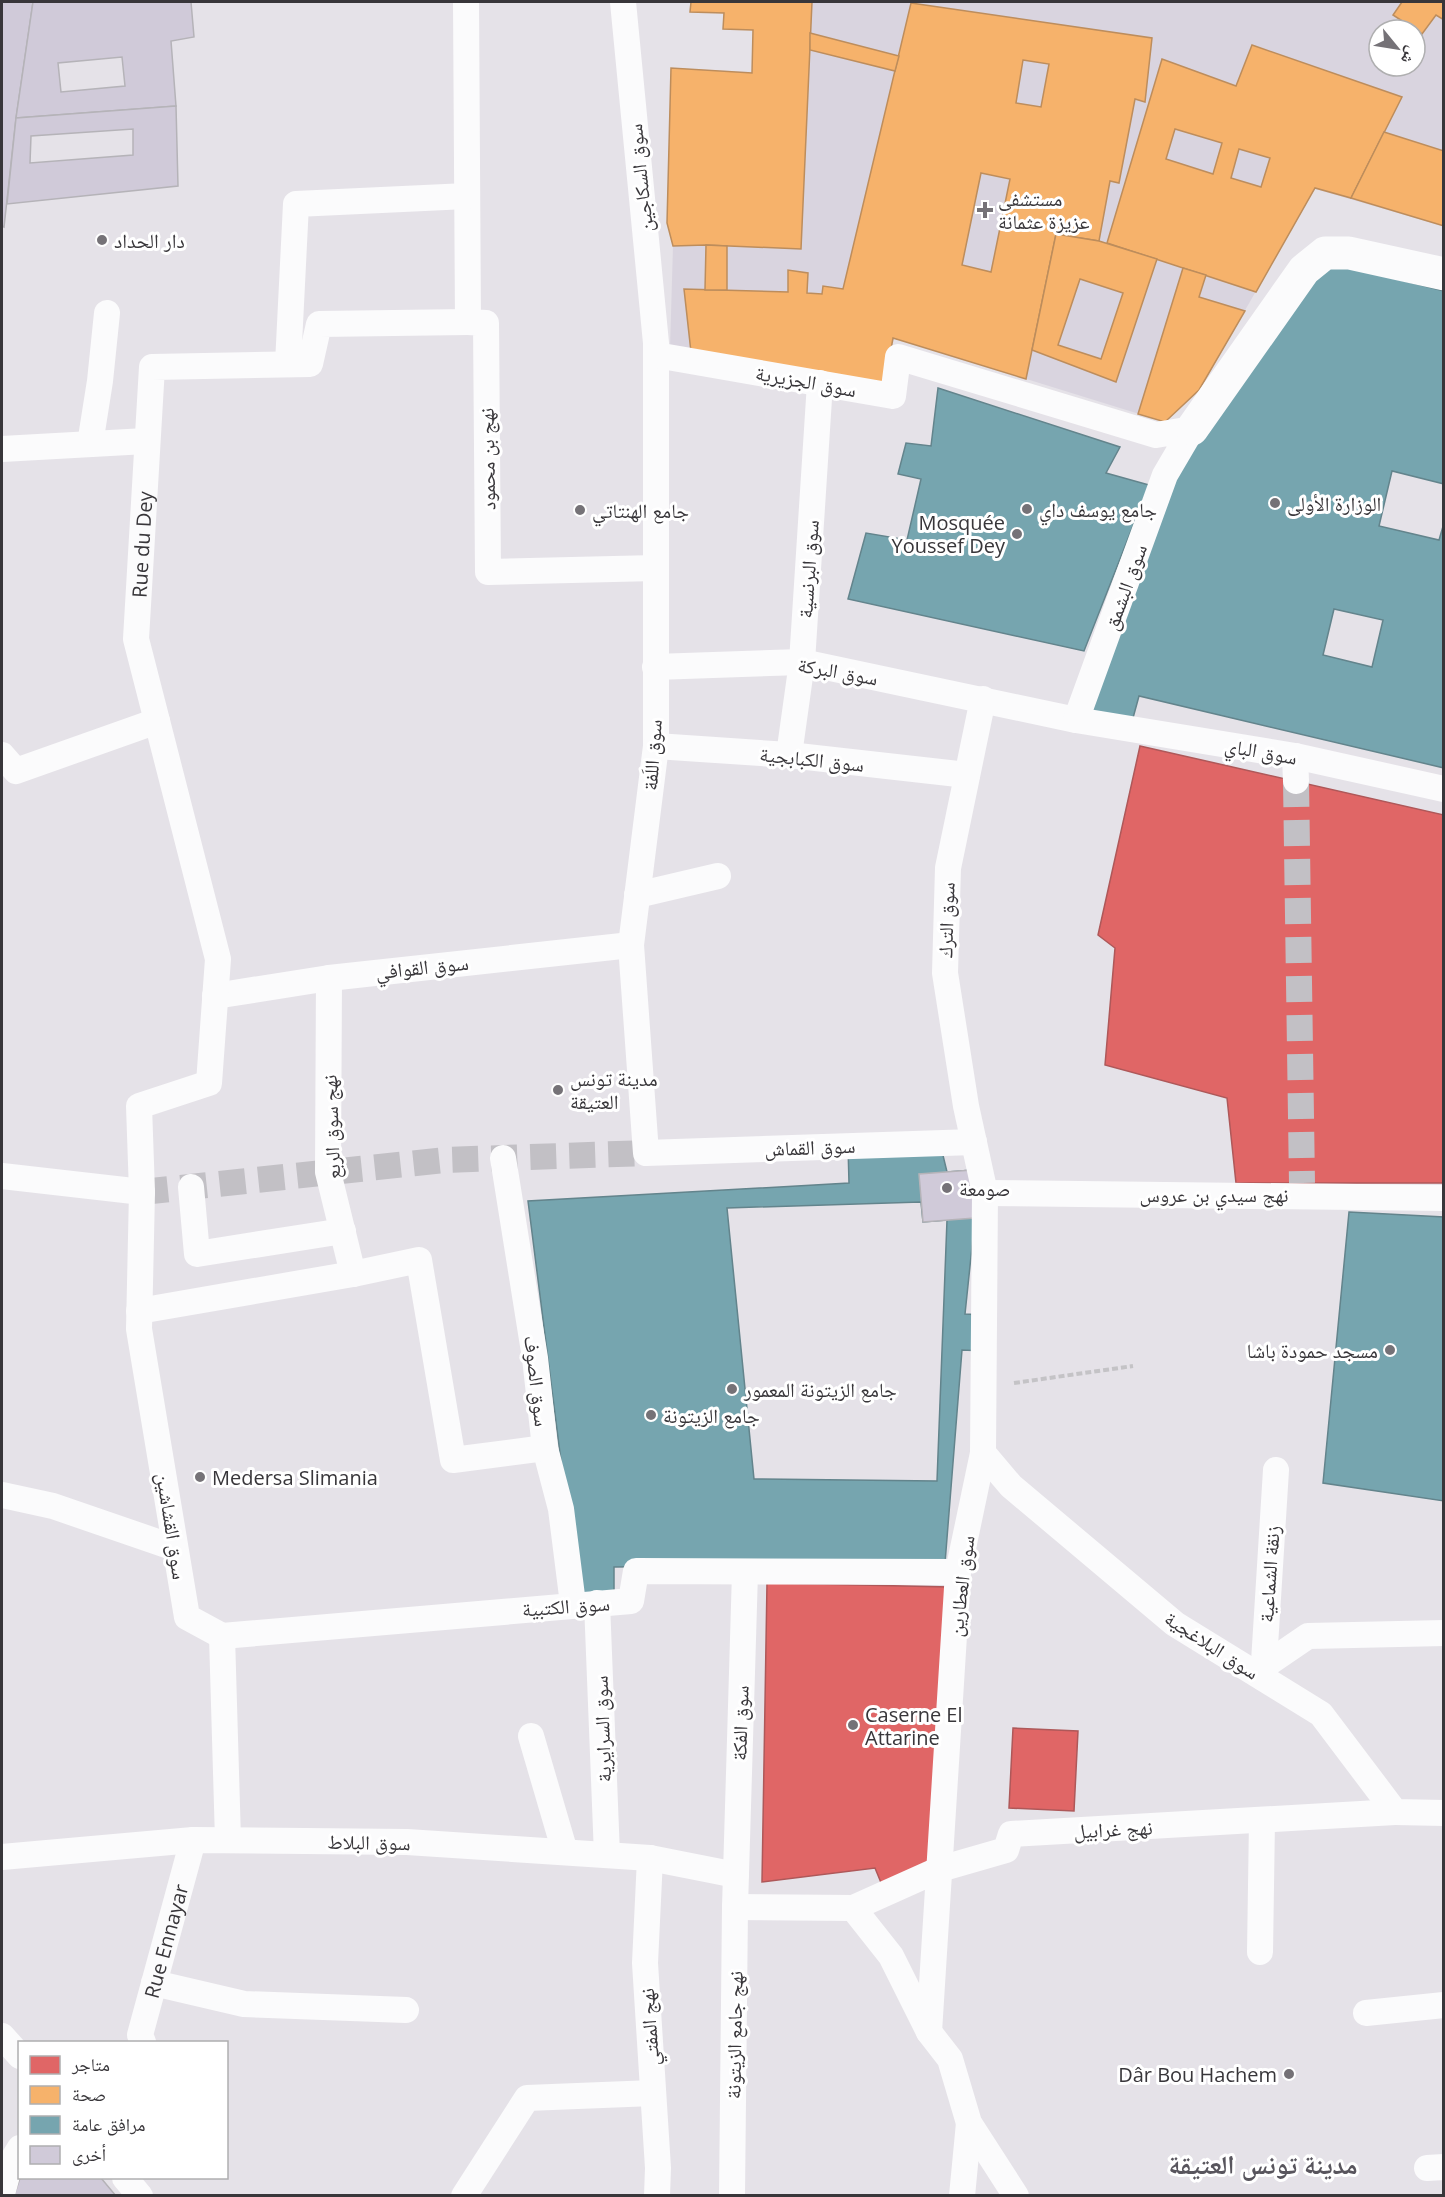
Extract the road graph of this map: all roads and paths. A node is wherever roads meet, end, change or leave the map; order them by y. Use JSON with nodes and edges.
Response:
{"nodes":[{"id":1,"x":466,"y":2,"type":"edge"},
{"id":2,"x":623,"y":2,"type":"edge"},
{"id":3,"x":467,"y":196,"type":"junction"},
{"id":4,"x":1443,"y":274,"type":"edge"},
{"id":5,"x":107,"y":312,"type":"dead end"},
{"id":6,"x":468,"y":322,"type":"junction"},
{"id":7,"x":656,"y":355,"type":"junction"},
{"id":8,"x":288,"y":364,"type":"junction"},
{"id":9,"x":820,"y":383,"type":"junction"},
{"id":10,"x":1192,"y":429,"type":"junction"},
{"id":11,"x":146,"y":441,"type":"junction"},
{"id":12,"x":90,"y":444,"type":"junction"},
{"id":13,"x":2,"y":449,"type":"edge"},
{"id":14,"x":656,"y":568,"type":"junction"},
{"id":15,"x":802,"y":662,"type":"junction"},
{"id":16,"x":655,"y":667,"type":"junction"},
{"id":17,"x":983,"y":699,"type":"junction"},
{"id":18,"x":1076,"y":720,"type":"junction"},
{"id":19,"x":157,"y":721,"type":"junction"},
{"id":20,"x":656,"y":746,"type":"junction"},
{"id":21,"x":2,"y":755,"type":"edge"},
{"id":22,"x":789,"y":755,"type":"junction"},
{"id":23,"x":1295,"y":756,"type":"junction"},
{"id":24,"x":967,"y":775,"type":"junction"},
{"id":25,"x":1296,"y":782,"type":"tunnel mouth"},
{"id":26,"x":1443,"y":789,"type":"edge"},
{"id":27,"x":718,"y":876,"type":"dead end"},
{"id":28,"x":637,"y":895,"type":"junction"},
{"id":29,"x":631,"y":945,"type":"junction"},
{"id":30,"x":329,"y":978,"type":"junction"},
{"id":31,"x":215,"y":996,"type":"junction"},
{"id":32,"x":974,"y":1142,"type":"junction"},
{"id":33,"x":646,"y":1153,"type":"joint"},
{"id":34,"x":503,"y":1158,"type":"dead end"},
{"id":35,"x":2,"y":1176,"type":"edge"},
{"id":36,"x":191,"y":1187,"type":"dead end"},
{"id":37,"x":142,"y":1192,"type":"junction"},
{"id":38,"x":985,"y":1193,"type":"junction"},
{"id":39,"x":1443,"y":1198,"type":"edge"},
{"id":40,"x":343,"y":1231,"type":"junction"},
{"id":41,"x":353,"y":1274,"type":"junction"},
{"id":42,"x":139,"y":1311,"type":"junction"},
{"id":43,"x":1133,"y":1366,"type":"dead end"},
{"id":44,"x":984,"y":1387,"type":"junction"},
{"id":45,"x":545,"y":1448,"type":"junction"},
{"id":46,"x":983,"y":1453,"type":"junction"},
{"id":47,"x":1276,"y":1470,"type":"dead end"},
{"id":48,"x":2,"y":1495,"type":"edge"},
{"id":49,"x":176,"y":1548,"type":"junction"},
{"id":50,"x":745,"y":1572,"type":"junction"},
{"id":51,"x":958,"y":1572,"type":"junction"},
{"id":52,"x":585,"y":1604,"type":"junction"},
{"id":53,"x":1443,"y":1633,"type":"edge"},
{"id":54,"x":222,"y":1636,"type":"junction"},
{"id":55,"x":1263,"y":1672,"type":"junction"},
{"id":56,"x":531,"y":1736,"type":"dead end"},
{"id":57,"x":1395,"y":1812,"type":"junction"},
{"id":58,"x":1443,"y":1813,"type":"edge"},
{"id":59,"x":1262,"y":1820,"type":"junction"},
{"id":60,"x":193,"y":1840,"type":"junction"},
{"id":61,"x":228,"y":1840,"type":"junction"},
{"id":62,"x":566,"y":1852,"type":"junction"},
{"id":63,"x":607,"y":1855,"type":"junction"},
{"id":64,"x":2,"y":1857,"type":"edge"},
{"id":65,"x":650,"y":1858,"type":"junction"},
{"id":66,"x":940,"y":1869,"type":"junction"},
{"id":67,"x":736,"y":1875,"type":"junction"},
{"id":68,"x":735,"y":1908,"type":"junction"},
{"id":69,"x":853,"y":1908,"type":"junction"},
{"id":70,"x":1260,"y":1952,"type":"dead end"},
{"id":71,"x":154,"y":1983,"type":"junction"},
{"id":72,"x":1443,"y":2005,"type":"edge"},
{"id":73,"x":406,"y":2010,"type":"dead end"},
{"id":74,"x":1365,"y":2013,"type":"dead end"},
{"id":75,"x":929,"y":2032,"type":"junction"},
{"id":76,"x":2,"y":2036,"type":"edge"},
{"id":77,"x":142,"y":2041,"type":"edge"},
{"id":78,"x":18,"y":2054,"type":"edge"},
{"id":79,"x":653,"y":2093,"type":"junction"},
{"id":80,"x":969,"y":2124,"type":"junction"},
{"id":81,"x":18,"y":2151,"type":"edge"},
{"id":82,"x":126,"y":2179,"type":"edge"},
{"id":83,"x":2,"y":2194,"type":"edge"},
{"id":84,"x":140,"y":2196,"type":"edge"},
{"id":85,"x":464,"y":2196,"type":"edge"},
{"id":86,"x":657,"y":2196,"type":"edge"},
{"id":87,"x":732,"y":2196,"type":"edge"},
{"id":88,"x":962,"y":2196,"type":"edge"},
{"id":89,"x":1016,"y":2196,"type":"edge"}],
"edges":[{"from":1,"to":3,"type":"street"},
{"from":2,"to":7,"type":"street","name":"سوق السكاجين"},
{"from":3,"to":6,"type":"street"},
{"from":3,"to":8,"type":"street"},
{"from":4,"to":10,"type":"street"},
{"from":5,"to":12,"type":"street"},
{"from":6,"to":8,"type":"street"},
{"from":6,"to":14,"type":"street","name":"نهج بن محمود"},
{"from":7,"to":9,"type":"street","name":"سوق الجزيرية"},
{"from":7,"to":14,"type":"street","name":"سوق اللَفة"},
{"from":8,"to":11,"type":"street","name":"Rue du Dey"},
{"from":9,"to":10,"type":"street","name":"سوق الجزيرية"},
{"from":9,"to":15,"type":"street","name":"سوق البرنسية"},
{"from":10,"to":18,"type":"street","name":"سوق البشمق"},
{"from":11,"to":12,"type":"street"},
{"from":11,"to":19,"type":"street","name":"Rue du Dey"},
{"from":12,"to":13,"type":"street"},
{"from":14,"to":16,"type":"street","name":"سوق اللَفة"},
{"from":15,"to":16,"type":"street","name":"سوق البركة"},
{"from":15,"to":17,"type":"street","name":"سوق البركة"},
{"from":15,"to":22,"type":"street","name":"سوق البرنسية"},
{"from":16,"to":20,"type":"street","name":"سوق اللَفة"},
{"from":17,"to":18,"type":"street"},
{"from":17,"to":24,"type":"street","name":"سوق الترك"},
{"from":18,"to":23,"type":"street","name":"سوق الباي"},
{"from":19,"to":21,"type":"street"},
{"from":19,"to":31,"type":"street","name":"Rue du Dey"},
{"from":20,"to":22,"type":"street","name":"سوق الكبابجية"},
{"from":20,"to":28,"type":"street","name":"سوق اللَفة"},
{"from":22,"to":24,"type":"street","name":"سوق الكبابجية"},
{"from":23,"to":25,"type":"street"},
{"from":23,"to":26,"type":"street","name":"سوق الباي"},
{"from":24,"to":32,"type":"street","name":"سوق الترك"},
{"from":27,"to":28,"type":"street"},
{"from":28,"to":29,"type":"street","name":"سوق اللَفة"},
{"from":29,"to":30,"type":"street","name":"سوق القوافي"},
{"from":29,"to":33,"type":"street","name":"سوق اللَفة"},
{"from":30,"to":31,"type":"street","name":"سوق القوافي"},
{"from":30,"to":40,"type":"street","name":"نهج سوق الربع"},
{"from":31,"to":37,"type":"street","name":"سوق القشاشين"},
{"from":32,"to":33,"type":"street","name":"سوق القماش"},
{"from":32,"to":38,"type":"street","name":"سوق العطارين"},
{"from":34,"to":45,"type":"street","name":"سوق الصوف"},
{"from":35,"to":37,"type":"street"},
{"from":36,"to":40,"type":"street"},
{"from":37,"to":42,"type":"street","name":"سوق القشاشين"},
{"from":38,"to":39,"type":"street","name":"نهج سيدي بن عروس"},
{"from":38,"to":44,"type":"street","name":"سوق العطارين"},
{"from":40,"to":41,"type":"street","name":"نهج سوق الربع"},
{"from":41,"to":42,"type":"street"},
{"from":41,"to":45,"type":"street"},
{"from":42,"to":49,"type":"street","name":"سوق القشاشين"},
{"from":43,"to":44,"type":"path"},
{"from":44,"to":46,"type":"street","name":"سوق العطارين"},
{"from":45,"to":52,"type":"street","name":"سوق الصوف"},
{"from":46,"to":51,"type":"street","name":"سوق العطارين"},
{"from":46,"to":55,"type":"street","name":"سوق البلاغجية"},
{"from":47,"to":55,"type":"street","name":"زنقة الشماعية"},
{"from":48,"to":49,"type":"street"},
{"from":49,"to":54,"type":"street","name":"سوق القشاشين"},
{"from":50,"to":51,"type":"street","name":"سوق الكتبية"},
{"from":50,"to":52,"type":"street","name":"سوق الكتبية"},
{"from":50,"to":67,"type":"street","name":"سوق الفكة"},
{"from":51,"to":66,"type":"street","name":"سوق العطارين"},
{"from":52,"to":54,"type":"street","name":"سوق الكتبية"},
{"from":52,"to":63,"type":"street","name":"سوق السرايرية"},
{"from":53,"to":55,"type":"street"},
{"from":54,"to":61,"type":"street"},
{"from":55,"to":57,"type":"street","name":"سوق البلاغجية"},
{"from":56,"to":62,"type":"street"},
{"from":57,"to":58,"type":"street"},
{"from":57,"to":59,"type":"street","name":"نهج غرابيل"},
{"from":59,"to":66,"type":"street","name":"نهج غرابيل"},
{"from":59,"to":70,"type":"street"},
{"from":60,"to":61,"type":"street","name":"سوق البلاط"},
{"from":60,"to":64,"type":"street","name":"سوق البلاط"},
{"from":60,"to":71,"type":"street","name":"Rue Ennayar"},
{"from":61,"to":62,"type":"street","name":"سوق البلاط"},
{"from":62,"to":63,"type":"street","name":"سوق البلاط"},
{"from":63,"to":65,"type":"street","name":"سوق البلاط"},
{"from":65,"to":67,"type":"street","name":"سوق البلاط"},
{"from":65,"to":79,"type":"street","name":"نهج المفتي"},
{"from":66,"to":69,"type":"street","name":"نهج غرابيل"},
{"from":66,"to":75,"type":"street","name":"سوق العطارين"},
{"from":67,"to":68,"type":"street","name":"نهج جامع الزيتونة"},
{"from":68,"to":69,"type":"street","name":"نهج غرابيل"},
{"from":68,"to":87,"type":"street","name":"نهج جامع الزيتونة"},
{"from":69,"to":75,"type":"street"},
{"from":71,"to":73,"type":"street"},
{"from":71,"to":77,"type":"street","name":"Rue Ennayar"},
{"from":72,"to":74,"type":"street"},
{"from":75,"to":80,"type":"street"},
{"from":76,"to":78,"type":"street"},
{"from":79,"to":85,"type":"street"},
{"from":79,"to":86,"type":"street","name":"نهج المفتي"},
{"from":80,"to":88,"type":"street"},
{"from":80,"to":89,"type":"street"},
{"from":81,"to":83,"type":"street"},
{"from":82,"to":84,"type":"street"}]}
